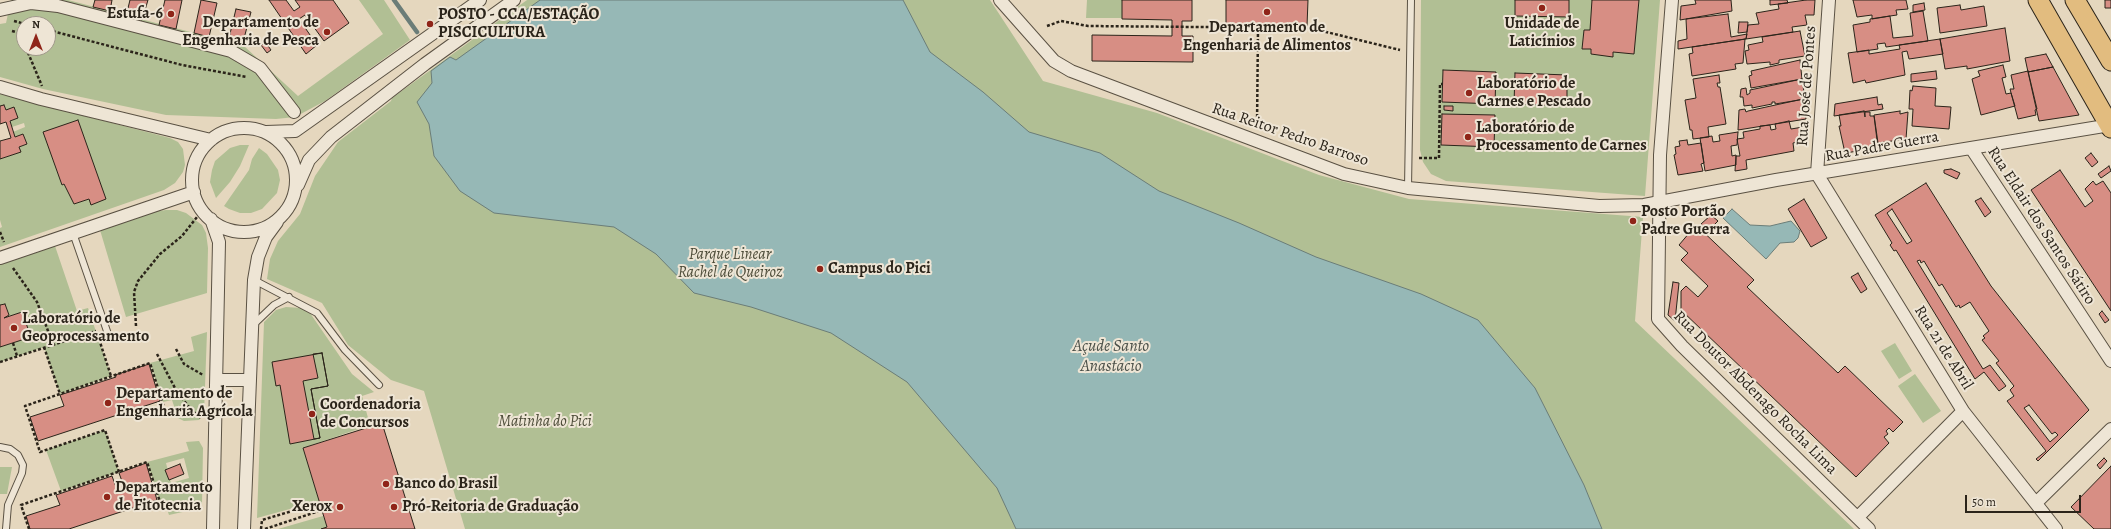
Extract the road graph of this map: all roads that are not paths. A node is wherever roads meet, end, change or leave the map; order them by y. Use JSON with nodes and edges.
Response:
{"nodes":[{"id":1,"x":2,"y":0,"type":"edge"},
{"id":2,"x":480,"y":0,"type":"edge"},
{"id":3,"x":514,"y":0,"type":"edge"},
{"id":4,"x":1000,"y":0,"type":"edge"},
{"id":5,"x":1012,"y":0,"type":"edge"},
{"id":6,"x":1411,"y":0,"type":"edge"},
{"id":7,"x":1672,"y":0,"type":"edge"},
{"id":8,"x":1829,"y":0,"type":"edge"},
{"id":9,"x":2038,"y":0,"type":"edge"},
{"id":10,"x":2076,"y":0,"type":"edge"},
{"id":11,"x":2087,"y":8,"type":"edge"},
{"id":12,"x":0,"y":10,"type":"edge"},
{"id":13,"x":1014,"y":15,"type":"junction"},
{"id":14,"x":2111,"y":61,"type":"edge"},
{"id":15,"x":0,"y":87,"type":"edge"},
{"id":16,"x":294,"y":112,"type":"dead end"},
{"id":17,"x":2110,"y":126,"type":"edge"},
{"id":18,"x":266,"y":132,"type":"junction"},
{"id":19,"x":211,"y":140,"type":"junction"},
{"id":20,"x":1970,"y":148,"type":"junction"},
{"id":21,"x":1817,"y":174,"type":"junction"},
{"id":22,"x":1408,"y":188,"type":"junction"},
{"id":23,"x":194,"y":192,"type":"junction"},
{"id":24,"x":295,"y":192,"type":"junction"},
{"id":25,"x":1659,"y":202,"type":"junction"},
{"id":26,"x":279,"y":218,"type":"junction"},
{"id":27,"x":211,"y":219,"type":"junction"},
{"id":28,"x":73,"y":233,"type":"junction"},
{"id":29,"x":6,"y":260,"type":"edge"},
{"id":30,"x":254,"y":280,"type":"junction"},
{"id":31,"x":289,"y":297,"type":"junction"},
{"id":32,"x":251,"y":327,"type":"junction"},
{"id":33,"x":108,"y":334,"type":"dead end"},
{"id":34,"x":2111,"y":361,"type":"edge"},
{"id":35,"x":218,"y":380,"type":"junction"},
{"id":36,"x":250,"y":380,"type":"junction"},
{"id":37,"x":380,"y":385,"type":"dead end"},
{"id":38,"x":1962,"y":411,"type":"junction"},
{"id":39,"x":2111,"y":429,"type":"edge"},
{"id":40,"x":0,"y":447,"type":"edge"},
{"id":41,"x":2036,"y":504,"type":"junction"},
{"id":42,"x":0,"y":505,"type":"edge"},
{"id":43,"x":8,"y":505,"type":"junction"},
{"id":44,"x":1858,"y":517,"type":"junction"},
{"id":45,"x":6,"y":529,"type":"edge"},
{"id":46,"x":213,"y":529,"type":"edge"},
{"id":47,"x":244,"y":529,"type":"edge"},
{"id":48,"x":1869,"y":529,"type":"edge"},
{"id":49,"x":2056,"y":529,"type":"edge"}],
"edges":[{"from":1,"to":12,"type":"street"},
{"from":2,"to":18,"type":"street"},
{"from":3,"to":24,"type":"street"},
{"from":4,"to":13,"type":"street","name":"Rua Reitor Pedro Barroso"},
{"from":5,"to":13,"type":"street"},
{"from":6,"to":22,"type":"lane"},
{"from":7,"to":25,"type":"street","name":"Rua Doutor Abdenago Rocha Lima"},
{"from":8,"to":21,"type":"street","name":"Rua José de Pontes"},
{"from":9,"to":17,"type":"main road"},
{"from":10,"to":11,"type":"main road"},
{"from":11,"to":14,"type":"main road"},
{"from":12,"to":16,"type":"street"},
{"from":13,"to":22,"type":"street","name":"Rua Reitor Pedro Barroso"},
{"from":15,"to":19,"type":"street"},
{"from":17,"to":20,"type":"street","name":"Rua Padre Guerra"},
{"from":18,"to":19,"type":"street"},
{"from":18,"to":24,"type":"street"},
{"from":19,"to":23,"type":"street"},
{"from":20,"to":21,"type":"street","name":"Rua Padre Guerra"},
{"from":20,"to":34,"type":"street","name":"Rua Eldair dos Santos Sátiro"},
{"from":21,"to":25,"type":"street","name":"Rua Padre Guerra"},
{"from":21,"to":38,"type":"street","name":"Rua 21 de Abril"},
{"from":22,"to":25,"type":"street","name":"Rua Reitor Pedro Barroso"},
{"from":23,"to":27,"type":"street"},
{"from":23,"to":28,"type":"street"},
{"from":24,"to":26,"type":"street"},
{"from":25,"to":44,"type":"street","name":"Rua Doutor Abdenago Rocha Lima"},
{"from":26,"to":27,"type":"street"},
{"from":26,"to":30,"type":"street"},
{"from":27,"to":35,"type":"street"},
{"from":28,"to":29,"type":"street"},
{"from":28,"to":33,"type":"lane"},
{"from":30,"to":31,"type":"lane"},
{"from":30,"to":32,"type":"street"},
{"from":31,"to":32,"type":"lane"},
{"from":31,"to":37,"type":"lane"},
{"from":32,"to":36,"type":"street"},
{"from":35,"to":36,"type":"street"},
{"from":35,"to":46,"type":"street"},
{"from":36,"to":47,"type":"street"},
{"from":38,"to":41,"type":"street","name":"Rua 21 de Abril"},
{"from":38,"to":44,"type":"street"},
{"from":39,"to":41,"type":"street"},
{"from":40,"to":43,"type":"lane"},
{"from":41,"to":49,"type":"street","name":"Rua 21 de Abril"},
{"from":42,"to":43,"type":"lane"},
{"from":43,"to":45,"type":"lane"},
{"from":44,"to":48,"type":"street","name":"Rua Doutor Abdenago Rocha Lima"}]}
